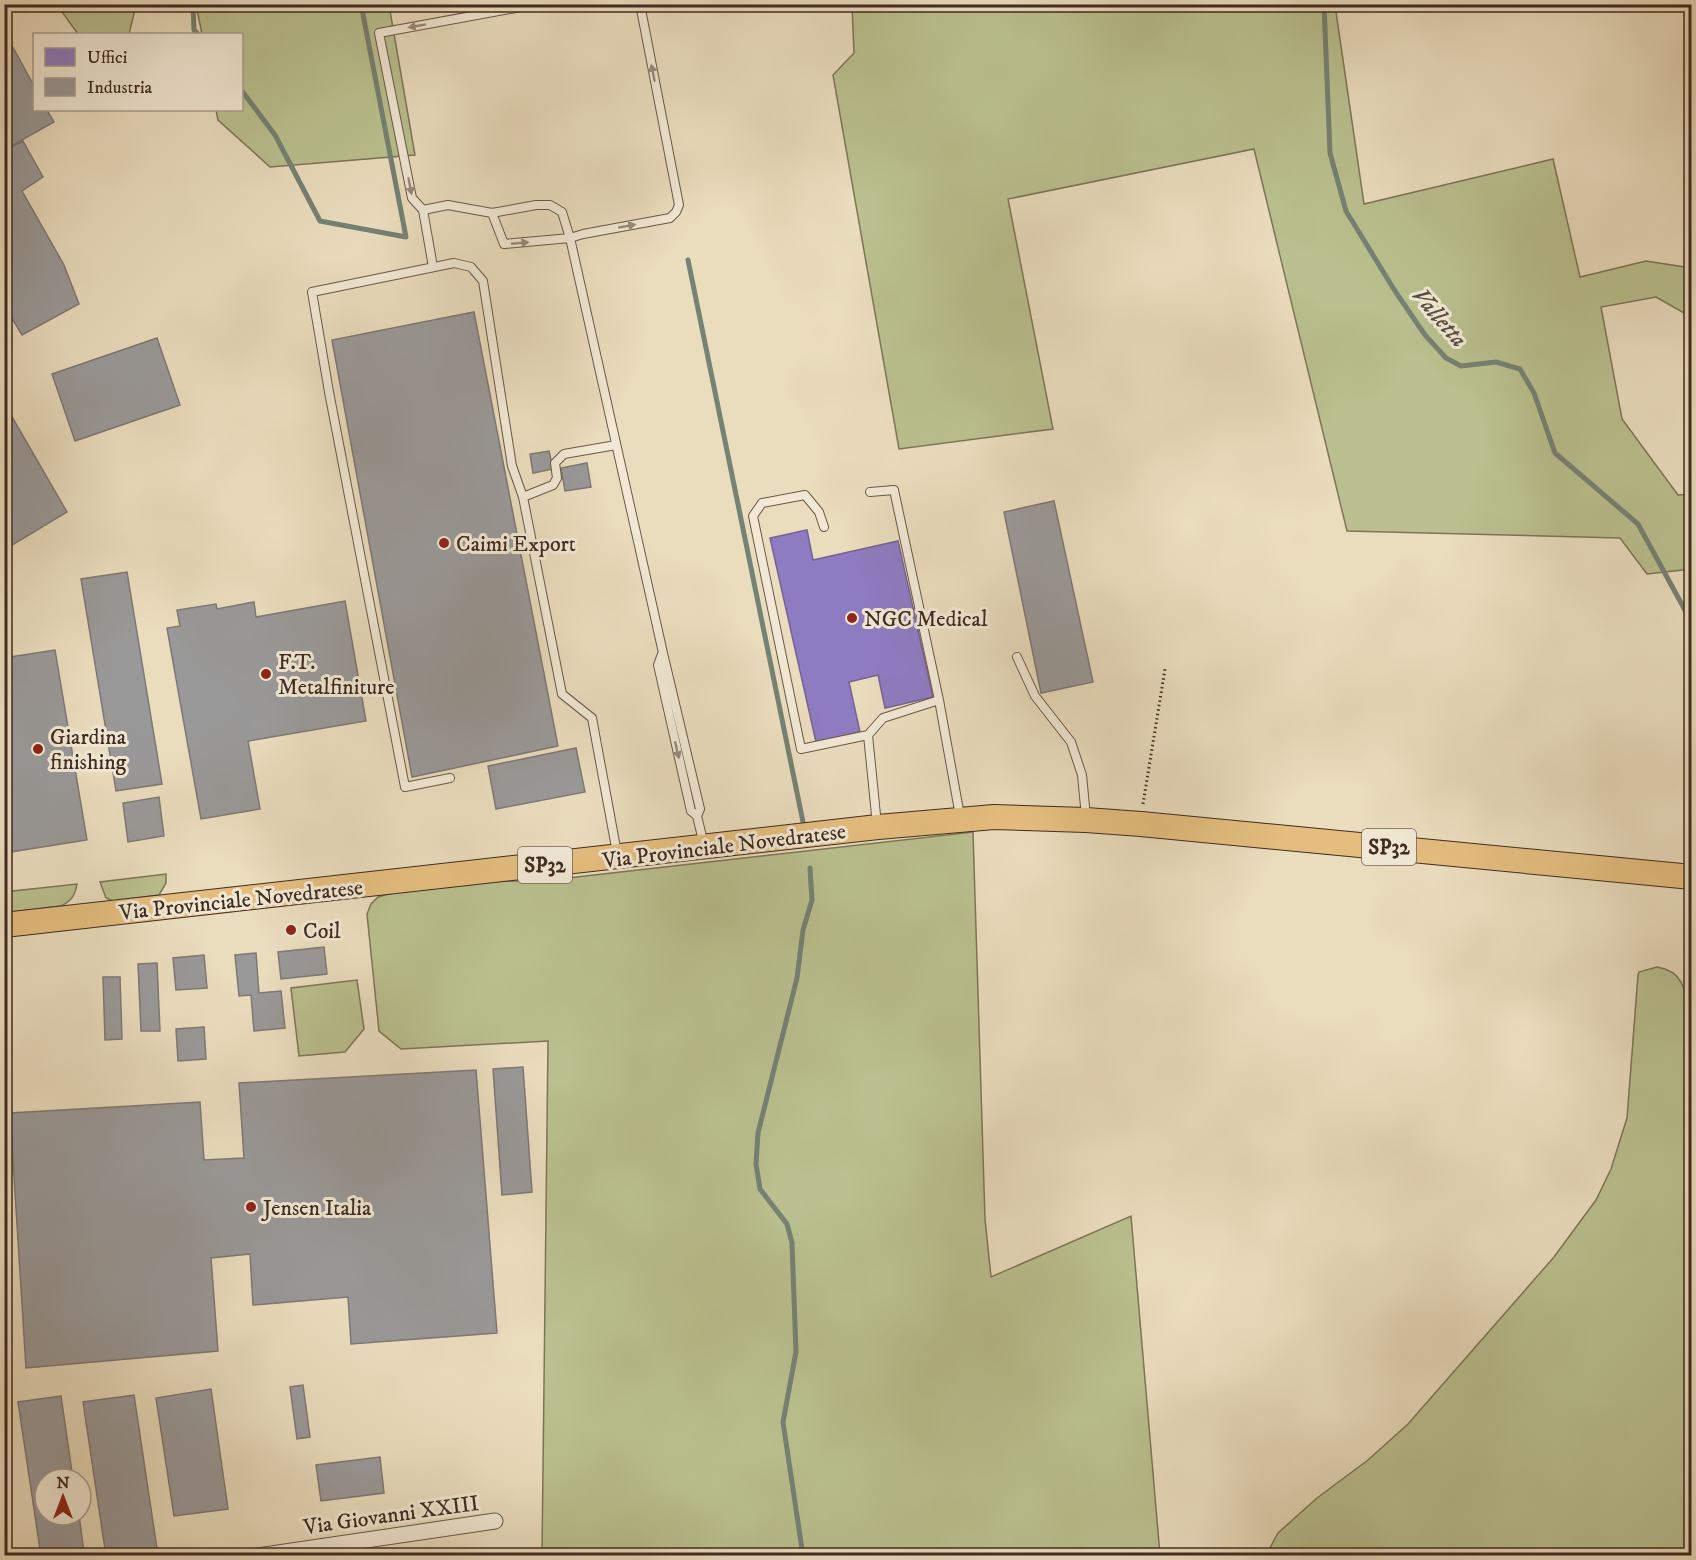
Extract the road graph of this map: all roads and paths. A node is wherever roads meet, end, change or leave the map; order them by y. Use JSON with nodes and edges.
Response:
{"nodes":[{"id":1,"x":537,"y":4,"type":"edge"},
{"id":2,"x":640,"y":4,"type":"edge"},
{"id":3,"x":423,"y":210,"type":"junction"},
{"id":4,"x":492,"y":213,"type":"junction"},
{"id":5,"x":570,"y":238,"type":"junction"},
{"id":6,"x":433,"y":267,"type":"junction"},
{"id":7,"x":616,"y":445,"type":"junction"},
{"id":8,"x":870,"y":492,"type":"dead end"},
{"id":9,"x":523,"y":497,"type":"junction"},
{"id":10,"x":824,"y":527,"type":"dead end"},
{"id":11,"x":1017,"y":657,"type":"dead end"},
{"id":12,"x":1165,"y":669,"type":"dead end"},
{"id":13,"x":939,"y":700,"type":"junction"},
{"id":14,"x":868,"y":735,"type":"junction"},
{"id":15,"x":450,"y":778,"type":"dead end"},
{"id":16,"x":961,"y":819,"type":"junction"},
{"id":17,"x":1086,"y":820,"type":"junction"},
{"id":18,"x":1141,"y":824,"type":"junction"},
{"id":19,"x":878,"y":827,"type":"junction"},
{"id":20,"x":704,"y":847,"type":"junction"},
{"id":21,"x":618,"y":857,"type":"junction"},
{"id":22,"x":1692,"y":877,"type":"edge"},
{"id":23,"x":4,"y":926,"type":"edge"},
{"id":24,"x":495,"y":1521,"type":"dead end"},
{"id":25,"x":258,"y":1556,"type":"edge"}],
"edges":[{"from":1,"to":3,"type":"lane","one_way":true},
{"from":5,"to":2,"type":"lane","one_way":true},
{"from":3,"to":4,"type":"lane"},
{"from":3,"to":6,"type":"lane"},
{"from":4,"to":5,"type":"lane","one_way":true},
{"from":4,"to":5,"type":"lane"},
{"from":5,"to":7,"type":"lane"},
{"from":6,"to":9,"type":"lane"},
{"from":6,"to":15,"type":"lane"},
{"from":7,"to":9,"type":"lane"},
{"from":7,"to":20,"type":"lane"},
{"from":8,"to":13,"type":"lane"},
{"from":9,"to":21,"type":"lane"},
{"from":10,"to":14,"type":"lane"},
{"from":11,"to":17,"type":"lane"},
{"from":12,"to":18,"type":"path"},
{"from":13,"to":14,"type":"lane"},
{"from":13,"to":16,"type":"lane"},
{"from":14,"to":19,"type":"lane"},
{"from":16,"to":17,"type":"main road","name":"Via Provinciale Novedratese","number":"SP32"},
{"from":16,"to":19,"type":"main road","name":"Via Provinciale Novedratese","number":"SP32"},
{"from":17,"to":18,"type":"main road","number":"SP32"},
{"from":18,"to":22,"type":"main road","number":"SP32"},
{"from":19,"to":20,"type":"main road","name":"Via Provinciale Novedratese","number":"SP32"},
{"from":20,"to":21,"type":"main road","name":"Via Provinciale Novedratese","number":"SP32"},
{"from":21,"to":23,"type":"main road","name":"Via Provinciale Novedratese","number":"SP32"},
{"from":24,"to":25,"type":"street","name":"Via Giovanni XXIII"}]}
